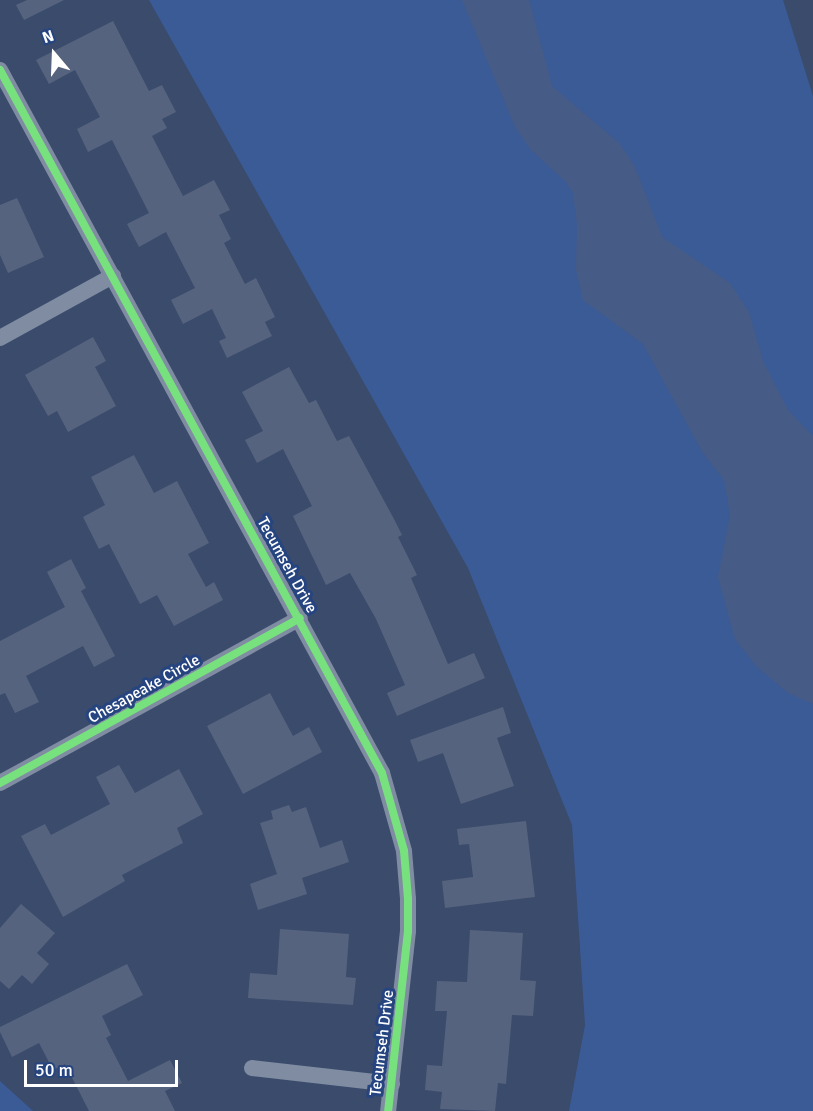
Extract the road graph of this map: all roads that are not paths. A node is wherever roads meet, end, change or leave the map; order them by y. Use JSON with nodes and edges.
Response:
{"nodes":[{"id":1,"x":0,"y":70,"type":"edge"},
{"id":2,"x":113,"y":276,"type":"junction"},
{"id":3,"x":0,"y":338,"type":"edge"},
{"id":4,"x":300,"y":618,"type":"junction"},
{"id":5,"x":0,"y":783,"type":"edge"},
{"id":6,"x":252,"y":1068,"type":"dead end"},
{"id":7,"x":392,"y":1084,"type":"junction"},
{"id":8,"x":388,"y":1111,"type":"edge"}],
"edges":[{"from":1,"to":2,"type":"street","name":"Tecumseh Drive"},
{"from":2,"to":3,"type":"street"},
{"from":2,"to":4,"type":"street","name":"Tecumseh Drive"},
{"from":4,"to":5,"type":"street","name":"Chesapeake Circle"},
{"from":4,"to":7,"type":"street","name":"Tecumseh Drive"},
{"from":6,"to":7,"type":"street"},
{"from":7,"to":8,"type":"street","name":"Tecumseh Drive"}]}
